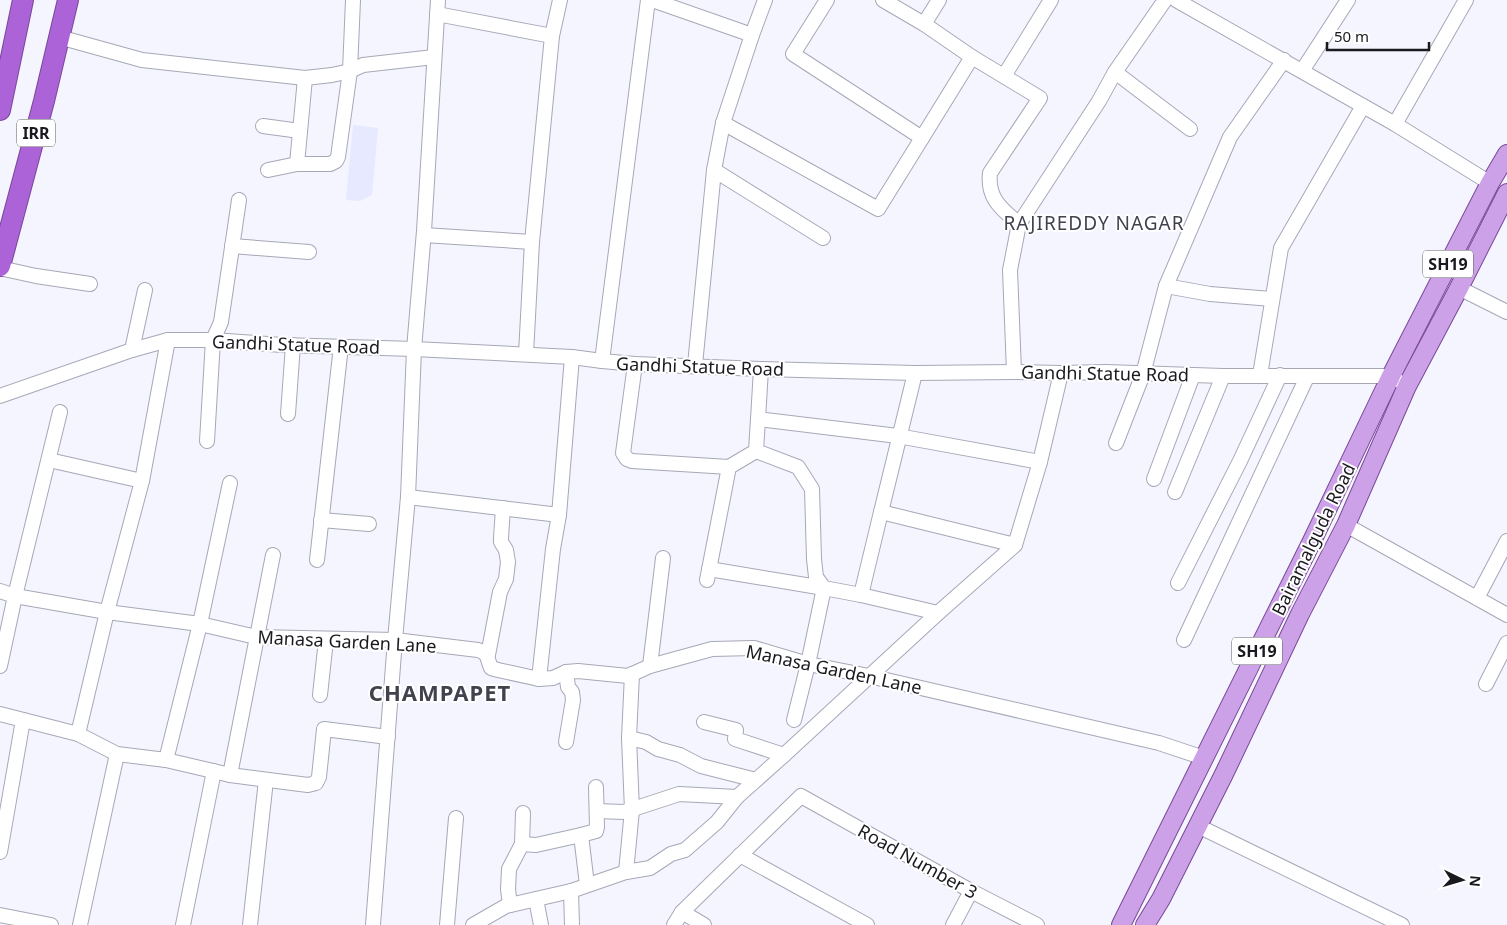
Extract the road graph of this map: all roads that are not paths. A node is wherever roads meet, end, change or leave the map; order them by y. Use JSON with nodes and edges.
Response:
{"nodes":[{"id":1,"x":23,"y":0,"type":"edge"},
{"id":2,"x":68,"y":0,"type":"edge"},
{"id":3,"x":353,"y":0,"type":"edge"},
{"id":4,"x":560,"y":0,"type":"edge"},
{"id":5,"x":648,"y":0,"type":"edge"},
{"id":6,"x":652,"y":0,"type":"edge"},
{"id":7,"x":765,"y":0,"type":"edge"},
{"id":8,"x":827,"y":0,"type":"edge"},
{"id":9,"x":883,"y":0,"type":"edge"},
{"id":10,"x":939,"y":0,"type":"edge"},
{"id":11,"x":1051,"y":0,"type":"edge"},
{"id":12,"x":1166,"y":0,"type":"edge"},
{"id":13,"x":1176,"y":0,"type":"edge"},
{"id":14,"x":1348,"y":0,"type":"edge"},
{"id":15,"x":1466,"y":0,"type":"edge"},
{"id":16,"x":437,"y":7,"type":"edge"},
{"id":17,"x":924,"y":24,"type":"junction"},
{"id":18,"x":752,"y":35,"type":"junction"},
{"id":19,"x":552,"y":36,"type":"junction"},
{"id":20,"x":60,"y":37,"type":"junction"},
{"id":21,"x":972,"y":57,"type":"junction"},
{"id":22,"x":434,"y":58,"type":"junction"},
{"id":23,"x":1284,"y":60,"type":"junction"},
{"id":24,"x":350,"y":71,"type":"junction"},
{"id":25,"x":1302,"y":71,"type":"junction"},
{"id":26,"x":1115,"y":72,"type":"junction"},
{"id":27,"x":1004,"y":76,"type":"junction"},
{"id":28,"x":305,"y":78,"type":"junction"},
{"id":29,"x":1364,"y":106,"type":"junction"},
{"id":30,"x":0,"y":110,"type":"edge"},
{"id":31,"x":723,"y":123,"type":"junction"},
{"id":32,"x":1395,"y":124,"type":"junction"},
{"id":33,"x":263,"y":126,"type":"dead end"},
{"id":34,"x":1190,"y":129,"type":"dead end"},
{"id":35,"x":300,"y":131,"type":"junction"},
{"id":36,"x":922,"y":138,"type":"junction"},
{"id":37,"x":1507,"y":154,"type":"edge"},
{"id":38,"x":297,"y":164,"type":"junction"},
{"id":39,"x":268,"y":170,"type":"dead end"},
{"id":40,"x":714,"y":170,"type":"junction"},
{"id":41,"x":1490,"y":183,"type":"junction"},
{"id":42,"x":1507,"y":193,"type":"edge"},
{"id":43,"x":239,"y":200,"type":"dead end"},
{"id":44,"x":1019,"y":224,"type":"junction"},
{"id":45,"x":424,"y":235,"type":"junction"},
{"id":46,"x":823,"y":238,"type":"dead end"},
{"id":47,"x":532,"y":242,"type":"junction"},
{"id":48,"x":232,"y":246,"type":"junction"},
{"id":49,"x":309,"y":252,"type":"dead end"},
{"id":50,"x":0,"y":267,"type":"edge"},
{"id":51,"x":90,"y":284,"type":"dead end"},
{"id":52,"x":1166,"y":286,"type":"junction"},
{"id":53,"x":1459,"y":288,"type":"junction"},
{"id":54,"x":145,"y":290,"type":"dead end"},
{"id":55,"x":1272,"y":298,"type":"junction"},
{"id":56,"x":1507,"y":312,"type":"edge"},
{"id":57,"x":168,"y":340,"type":"junction"},
{"id":58,"x":213,"y":340,"type":"junction"},
{"id":59,"x":293,"y":345,"type":"junction"},
{"id":60,"x":341,"y":346,"type":"junction"},
{"id":61,"x":414,"y":349,"type":"junction"},
{"id":62,"x":132,"y":350,"type":"junction"},
{"id":63,"x":526,"y":354,"type":"junction"},
{"id":64,"x":572,"y":357,"type":"junction"},
{"id":65,"x":602,"y":361,"type":"junction"},
{"id":66,"x":635,"y":364,"type":"junction"},
{"id":67,"x":696,"y":365,"type":"junction"},
{"id":68,"x":762,"y":369,"type":"junction"},
{"id":69,"x":1014,"y":372,"type":"junction"},
{"id":70,"x":915,"y":373,"type":"junction"},
{"id":71,"x":1061,"y":374,"type":"junction"},
{"id":72,"x":1143,"y":374,"type":"junction"},
{"id":73,"x":1193,"y":375,"type":"junction"},
{"id":74,"x":1260,"y":375,"type":"junction"},
{"id":75,"x":1280,"y":375,"type":"junction"},
{"id":76,"x":1223,"y":376,"type":"junction"},
{"id":77,"x":1391,"y":376,"type":"junction"},
{"id":78,"x":1308,"y":377,"type":"junction"},
{"id":79,"x":1407,"y":386,"type":"junction"},
{"id":80,"x":0,"y":396,"type":"edge"},
{"id":81,"x":60,"y":412,"type":"dead end"},
{"id":82,"x":288,"y":414,"type":"dead end"},
{"id":83,"x":758,"y":419,"type":"junction"},
{"id":84,"x":898,"y":436,"type":"junction"},
{"id":85,"x":207,"y":441,"type":"dead end"},
{"id":86,"x":1116,"y":443,"type":"dead end"},
{"id":87,"x":756,"y":451,"type":"junction"},
{"id":88,"x":49,"y":460,"type":"junction"},
{"id":89,"x":1040,"y":462,"type":"junction"},
{"id":90,"x":729,"y":467,"type":"junction"},
{"id":91,"x":1154,"y":479,"type":"dead end"},
{"id":92,"x":142,"y":482,"type":"junction"},
{"id":93,"x":230,"y":483,"type":"dead end"},
{"id":94,"x":1175,"y":492,"type":"dead end"},
{"id":95,"x":408,"y":497,"type":"junction"},
{"id":96,"x":503,"y":508,"type":"junction"},
{"id":97,"x":881,"y":512,"type":"junction"},
{"id":98,"x":559,"y":515,"type":"junction"},
{"id":99,"x":321,"y":520,"type":"junction"},
{"id":100,"x":369,"y":524,"type":"dead end"},
{"id":101,"x":1346,"y":525,"type":"junction"},
{"id":102,"x":1507,"y":541,"type":"edge"},
{"id":103,"x":1015,"y":545,"type":"junction"},
{"id":104,"x":273,"y":555,"type":"dead end"},
{"id":105,"x":663,"y":558,"type":"dead end"},
{"id":106,"x":317,"y":560,"type":"dead end"},
{"id":107,"x":1178,"y":583,"type":"dead end"},
{"id":108,"x":824,"y":588,"type":"junction"},
{"id":109,"x":0,"y":591,"type":"edge"},
{"id":110,"x":861,"y":595,"type":"junction"},
{"id":111,"x":15,"y":596,"type":"junction"},
{"id":112,"x":1477,"y":598,"type":"junction"},
{"id":113,"x":107,"y":612,"type":"junction"},
{"id":114,"x":938,"y":613,"type":"junction"},
{"id":115,"x":1507,"y":615,"type":"edge"},
{"id":116,"x":200,"y":624,"type":"junction"},
{"id":117,"x":256,"y":637,"type":"junction"},
{"id":118,"x":326,"y":640,"type":"junction"},
{"id":119,"x":395,"y":640,"type":"junction"},
{"id":120,"x":1184,"y":640,"type":"dead end"},
{"id":121,"x":1507,"y":643,"type":"edge"},
{"id":122,"x":488,"y":655,"type":"junction"},
{"id":123,"x":808,"y":664,"type":"junction"},
{"id":124,"x":0,"y":666,"type":"edge"},
{"id":125,"x":650,"y":666,"type":"junction"},
{"id":126,"x":566,"y":672,"type":"junction"},
{"id":127,"x":632,"y":674,"type":"junction"},
{"id":128,"x":870,"y":676,"type":"junction"},
{"id":129,"x":539,"y":678,"type":"junction"},
{"id":130,"x":1486,"y":684,"type":"dead end"},
{"id":131,"x":320,"y":695,"type":"dead end"},
{"id":132,"x":0,"y":714,"type":"edge"},
{"id":133,"x":23,"y":720,"type":"junction"},
{"id":134,"x":794,"y":720,"type":"dead end"},
{"id":135,"x":704,"y":722,"type":"dead end"},
{"id":136,"x":78,"y":734,"type":"junction"},
{"id":137,"x":388,"y":737,"type":"junction"},
{"id":138,"x":629,"y":738,"type":"junction"},
{"id":139,"x":566,"y":742,"type":"dead end"},
{"id":140,"x":117,"y":754,"type":"junction"},
{"id":141,"x":784,"y":755,"type":"junction"},
{"id":142,"x":1204,"y":758,"type":"junction"},
{"id":143,"x":166,"y":760,"type":"junction"},
{"id":144,"x":214,"y":771,"type":"junction"},
{"id":145,"x":230,"y":775,"type":"junction"},
{"id":146,"x":266,"y":780,"type":"junction"},
{"id":147,"x":756,"y":780,"type":"junction"},
{"id":148,"x":596,"y":786,"type":"dead end"},
{"id":149,"x":737,"y":797,"type":"junction"},
{"id":150,"x":632,"y":810,"type":"junction"},
{"id":151,"x":596,"y":811,"type":"junction"},
{"id":152,"x":523,"y":813,"type":"dead end"},
{"id":153,"x":456,"y":818,"type":"dead end"},
{"id":154,"x":1198,"y":826,"type":"junction"},
{"id":155,"x":582,"y":835,"type":"junction"},
{"id":156,"x":522,"y":844,"type":"junction"},
{"id":157,"x":0,"y":852,"type":"edge"},
{"id":158,"x":740,"y":855,"type":"junction"},
{"id":159,"x":626,"y":872,"type":"junction"},
{"id":160,"x":587,"y":885,"type":"junction"},
{"id":161,"x":571,"y":891,"type":"junction"},
{"id":162,"x":971,"y":891,"type":"junction"},
{"id":163,"x":536,"y":899,"type":"junction"},
{"id":164,"x":510,"y":905,"type":"junction"},
{"id":165,"x":682,"y":912,"type":"junction"},
{"id":166,"x":0,"y":915,"type":"edge"},
{"id":167,"x":51,"y":925,"type":"edge"},
{"id":168,"x":80,"y":925,"type":"edge"},
{"id":169,"x":183,"y":925,"type":"edge"},
{"id":170,"x":250,"y":925,"type":"edge"},
{"id":171,"x":373,"y":925,"type":"edge"},
{"id":172,"x":447,"y":925,"type":"edge"},
{"id":173,"x":475,"y":925,"type":"edge"},
{"id":174,"x":541,"y":925,"type":"edge"},
{"id":175,"x":572,"y":925,"type":"edge"},
{"id":176,"x":674,"y":925,"type":"edge"},
{"id":177,"x":704,"y":925,"type":"edge"},
{"id":178,"x":867,"y":925,"type":"edge"},
{"id":179,"x":953,"y":925,"type":"edge"},
{"id":180,"x":1037,"y":925,"type":"edge"},
{"id":181,"x":1121,"y":925,"type":"edge"},
{"id":182,"x":1145,"y":925,"type":"edge"},
{"id":183,"x":1402,"y":925,"type":"edge"}],
"edges":[{"from":1,"to":30,"type":"highway","number":"IRR"},
{"from":2,"to":20,"type":"highway","number":"IRR"},
{"from":3,"to":24,"type":"street"},
{"from":4,"to":19,"type":"street"},
{"from":5,"to":65,"type":"street"},
{"from":6,"to":18,"type":"street"},
{"from":7,"to":18,"type":"street"},
{"from":8,"to":36,"type":"street"},
{"from":9,"to":17,"type":"street"},
{"from":10,"to":17,"type":"street"},
{"from":11,"to":27,"type":"street"},
{"from":12,"to":26,"type":"street"},
{"from":13,"to":23,"type":"street"},
{"from":14,"to":25,"type":"street"},
{"from":15,"to":32,"type":"street"},
{"from":16,"to":19,"type":"street"},
{"from":16,"to":22,"type":"street"},
{"from":17,"to":21,"type":"street"},
{"from":18,"to":31,"type":"street"},
{"from":19,"to":47,"type":"street"},
{"from":20,"to":28,"type":"street"},
{"from":20,"to":50,"type":"highway","number":"IRR"},
{"from":21,"to":27,"type":"street"},
{"from":21,"to":36,"type":"street"},
{"from":22,"to":24,"type":"street"},
{"from":22,"to":45,"type":"street"},
{"from":23,"to":25,"type":"street"},
{"from":23,"to":52,"type":"street"},
{"from":24,"to":28,"type":"street"},
{"from":24,"to":38,"type":"street"},
{"from":25,"to":29,"type":"street"},
{"from":26,"to":34,"type":"street"},
{"from":26,"to":44,"type":"street"},
{"from":27,"to":44,"type":"street"},
{"from":28,"to":35,"type":"street"},
{"from":29,"to":32,"type":"street"},
{"from":29,"to":55,"type":"street"},
{"from":31,"to":36,"type":"street"},
{"from":31,"to":40,"type":"street"},
{"from":32,"to":41,"type":"street"},
{"from":33,"to":35,"type":"street"},
{"from":35,"to":38,"type":"street"},
{"from":37,"to":41,"type":"main road","name":"Bairamalguda Road","number":"SH19"},
{"from":38,"to":39,"type":"street"},
{"from":40,"to":46,"type":"street"},
{"from":40,"to":67,"type":"street"},
{"from":41,"to":77,"type":"main road","name":"Bairamalguda Road","number":"SH19"},
{"from":42,"to":53,"type":"main road","name":"Bairamalguda Road","number":"SH19"},
{"from":43,"to":48,"type":"street"},
{"from":44,"to":69,"type":"street"},
{"from":45,"to":47,"type":"street"},
{"from":45,"to":61,"type":"street"},
{"from":47,"to":63,"type":"street"},
{"from":48,"to":49,"type":"street"},
{"from":48,"to":58,"type":"street"},
{"from":50,"to":51,"type":"street"},
{"from":52,"to":55,"type":"street"},
{"from":52,"to":72,"type":"street"},
{"from":53,"to":56,"type":"street"},
{"from":53,"to":79,"type":"main road","name":"Bairamalguda Road","number":"SH19"},
{"from":54,"to":62,"type":"street"},
{"from":55,"to":74,"type":"street"},
{"from":57,"to":58,"type":"street","name":"Gandhi Statue Road"},
{"from":57,"to":62,"type":"street","name":"Gandhi Statue Road"},
{"from":57,"to":92,"type":"street"},
{"from":58,"to":59,"type":"street","name":"Gandhi Statue Road"},
{"from":58,"to":85,"type":"street"},
{"from":59,"to":60,"type":"street","name":"Gandhi Statue Road"},
{"from":59,"to":82,"type":"street"},
{"from":60,"to":61,"type":"street","name":"Gandhi Statue Road"},
{"from":60,"to":99,"type":"street"},
{"from":61,"to":63,"type":"street","name":"Gandhi Statue Road"},
{"from":61,"to":95,"type":"street"},
{"from":62,"to":80,"type":"street","name":"Gandhi Statue Road"},
{"from":63,"to":64,"type":"street","name":"Gandhi Statue Road"},
{"from":64,"to":65,"type":"street","name":"Gandhi Statue Road"},
{"from":64,"to":98,"type":"street"},
{"from":65,"to":66,"type":"street","name":"Gandhi Statue Road"},
{"from":66,"to":67,"type":"street","name":"Gandhi Statue Road"},
{"from":66,"to":90,"type":"street"},
{"from":67,"to":68,"type":"street","name":"Gandhi Statue Road"},
{"from":68,"to":70,"type":"street","name":"Gandhi Statue Road"},
{"from":68,"to":83,"type":"street"},
{"from":69,"to":70,"type":"street","name":"Gandhi Statue Road"},
{"from":69,"to":71,"type":"street","name":"Gandhi Statue Road"},
{"from":70,"to":84,"type":"street"},
{"from":71,"to":72,"type":"street","name":"Gandhi Statue Road"},
{"from":71,"to":89,"type":"street"},
{"from":72,"to":73,"type":"street","name":"Gandhi Statue Road"},
{"from":72,"to":86,"type":"street"},
{"from":73,"to":76,"type":"street","name":"Gandhi Statue Road"},
{"from":73,"to":91,"type":"street"},
{"from":74,"to":75,"type":"street","name":"Gandhi Statue Road"},
{"from":74,"to":76,"type":"street","name":"Gandhi Statue Road"},
{"from":75,"to":78,"type":"street","name":"Gandhi Statue Road"},
{"from":75,"to":107,"type":"street"},
{"from":76,"to":94,"type":"street"},
{"from":77,"to":78,"type":"street","name":"Gandhi Statue Road"},
{"from":77,"to":79,"type":"street"},
{"from":77,"to":142,"type":"main road","name":"Bairamalguda Road","number":"SH19"},
{"from":78,"to":120,"type":"street"},
{"from":79,"to":101,"type":"main road","name":"Bairamalguda Road","number":"SH19"},
{"from":81,"to":88,"type":"street"},
{"from":83,"to":84,"type":"street"},
{"from":83,"to":87,"type":"street"},
{"from":84,"to":89,"type":"street"},
{"from":84,"to":97,"type":"street"},
{"from":87,"to":90,"type":"street"},
{"from":87,"to":108,"type":"street"},
{"from":88,"to":92,"type":"street"},
{"from":88,"to":111,"type":"street"},
{"from":89,"to":103,"type":"street"},
{"from":90,"to":108,"type":"street"},
{"from":92,"to":113,"type":"street"},
{"from":93,"to":116,"type":"street"},
{"from":95,"to":96,"type":"street"},
{"from":95,"to":119,"type":"street"},
{"from":96,"to":98,"type":"street"},
{"from":96,"to":122,"type":"street"},
{"from":97,"to":103,"type":"street"},
{"from":97,"to":110,"type":"street"},
{"from":98,"to":129,"type":"street"},
{"from":99,"to":100,"type":"street"},
{"from":99,"to":106,"type":"street"},
{"from":101,"to":112,"type":"street"},
{"from":101,"to":154,"type":"main road","name":"Bairamalguda Road","number":"SH19"},
{"from":102,"to":112,"type":"street"},
{"from":103,"to":114,"type":"street"},
{"from":104,"to":117,"type":"street"},
{"from":105,"to":125,"type":"street"},
{"from":108,"to":110,"type":"street"},
{"from":108,"to":123,"type":"street"},
{"from":109,"to":111,"type":"street","name":"Manasa Garden Lane"},
{"from":110,"to":114,"type":"street"},
{"from":111,"to":113,"type":"street","name":"Manasa Garden Lane"},
{"from":111,"to":124,"type":"street"},
{"from":112,"to":115,"type":"street"},
{"from":113,"to":116,"type":"street","name":"Manasa Garden Lane"},
{"from":113,"to":136,"type":"street"},
{"from":114,"to":128,"type":"street"},
{"from":116,"to":117,"type":"street","name":"Manasa Garden Lane"},
{"from":116,"to":143,"type":"street"},
{"from":117,"to":118,"type":"street","name":"Manasa Garden Lane"},
{"from":117,"to":145,"type":"street"},
{"from":118,"to":119,"type":"street","name":"Manasa Garden Lane"},
{"from":118,"to":131,"type":"street"},
{"from":119,"to":122,"type":"street","name":"Manasa Garden Lane"},
{"from":119,"to":137,"type":"street"},
{"from":121,"to":130,"type":"street"},
{"from":122,"to":129,"type":"street","name":"Manasa Garden Lane"},
{"from":123,"to":125,"type":"street","name":"Manasa Garden Lane"},
{"from":123,"to":128,"type":"street","name":"Manasa Garden Lane"},
{"from":123,"to":134,"type":"street"},
{"from":125,"to":127,"type":"street","name":"Manasa Garden Lane"},
{"from":126,"to":127,"type":"street","name":"Manasa Garden Lane"},
{"from":126,"to":129,"type":"street","name":"Manasa Garden Lane"},
{"from":126,"to":139,"type":"street"},
{"from":127,"to":138,"type":"street"},
{"from":128,"to":141,"type":"street"},
{"from":128,"to":142,"type":"street","name":"Manasa Garden Lane"},
{"from":132,"to":133,"type":"street"},
{"from":133,"to":136,"type":"street"},
{"from":133,"to":157,"type":"street"},
{"from":135,"to":141,"type":"street"},
{"from":136,"to":140,"type":"street"},
{"from":137,"to":146,"type":"street"},
{"from":137,"to":171,"type":"street"},
{"from":138,"to":147,"type":"street"},
{"from":138,"to":150,"type":"street"},
{"from":140,"to":143,"type":"street"},
{"from":140,"to":168,"type":"street"},
{"from":141,"to":147,"type":"street"},
{"from":142,"to":181,"type":"main road","name":"Bairamalguda Road","number":"SH19"},
{"from":143,"to":144,"type":"street"},
{"from":144,"to":145,"type":"street"},
{"from":144,"to":169,"type":"street"},
{"from":145,"to":146,"type":"street"},
{"from":146,"to":170,"type":"street"},
{"from":147,"to":149,"type":"street"},
{"from":148,"to":151,"type":"street"},
{"from":149,"to":150,"type":"street"},
{"from":149,"to":159,"type":"street"},
{"from":150,"to":151,"type":"street"},
{"from":150,"to":159,"type":"street"},
{"from":151,"to":155,"type":"street"},
{"from":152,"to":156,"type":"street"},
{"from":153,"to":172,"type":"street"},
{"from":154,"to":182,"type":"main road","name":"Bairamalguda Road","number":"SH19"},
{"from":154,"to":183,"type":"street"},
{"from":155,"to":156,"type":"street"},
{"from":155,"to":160,"type":"street"},
{"from":156,"to":164,"type":"street"},
{"from":158,"to":162,"type":"street","name":"Road Number 3"},
{"from":158,"to":165,"type":"street"},
{"from":158,"to":178,"type":"street"},
{"from":159,"to":160,"type":"street"},
{"from":160,"to":161,"type":"street"},
{"from":161,"to":163,"type":"street"},
{"from":161,"to":175,"type":"street"},
{"from":162,"to":179,"type":"street"},
{"from":162,"to":180,"type":"street","name":"Road Number 3"},
{"from":163,"to":164,"type":"street"},
{"from":163,"to":174,"type":"street"},
{"from":164,"to":173,"type":"street"},
{"from":165,"to":176,"type":"street"},
{"from":165,"to":177,"type":"street"},
{"from":166,"to":167,"type":"street"}]}
